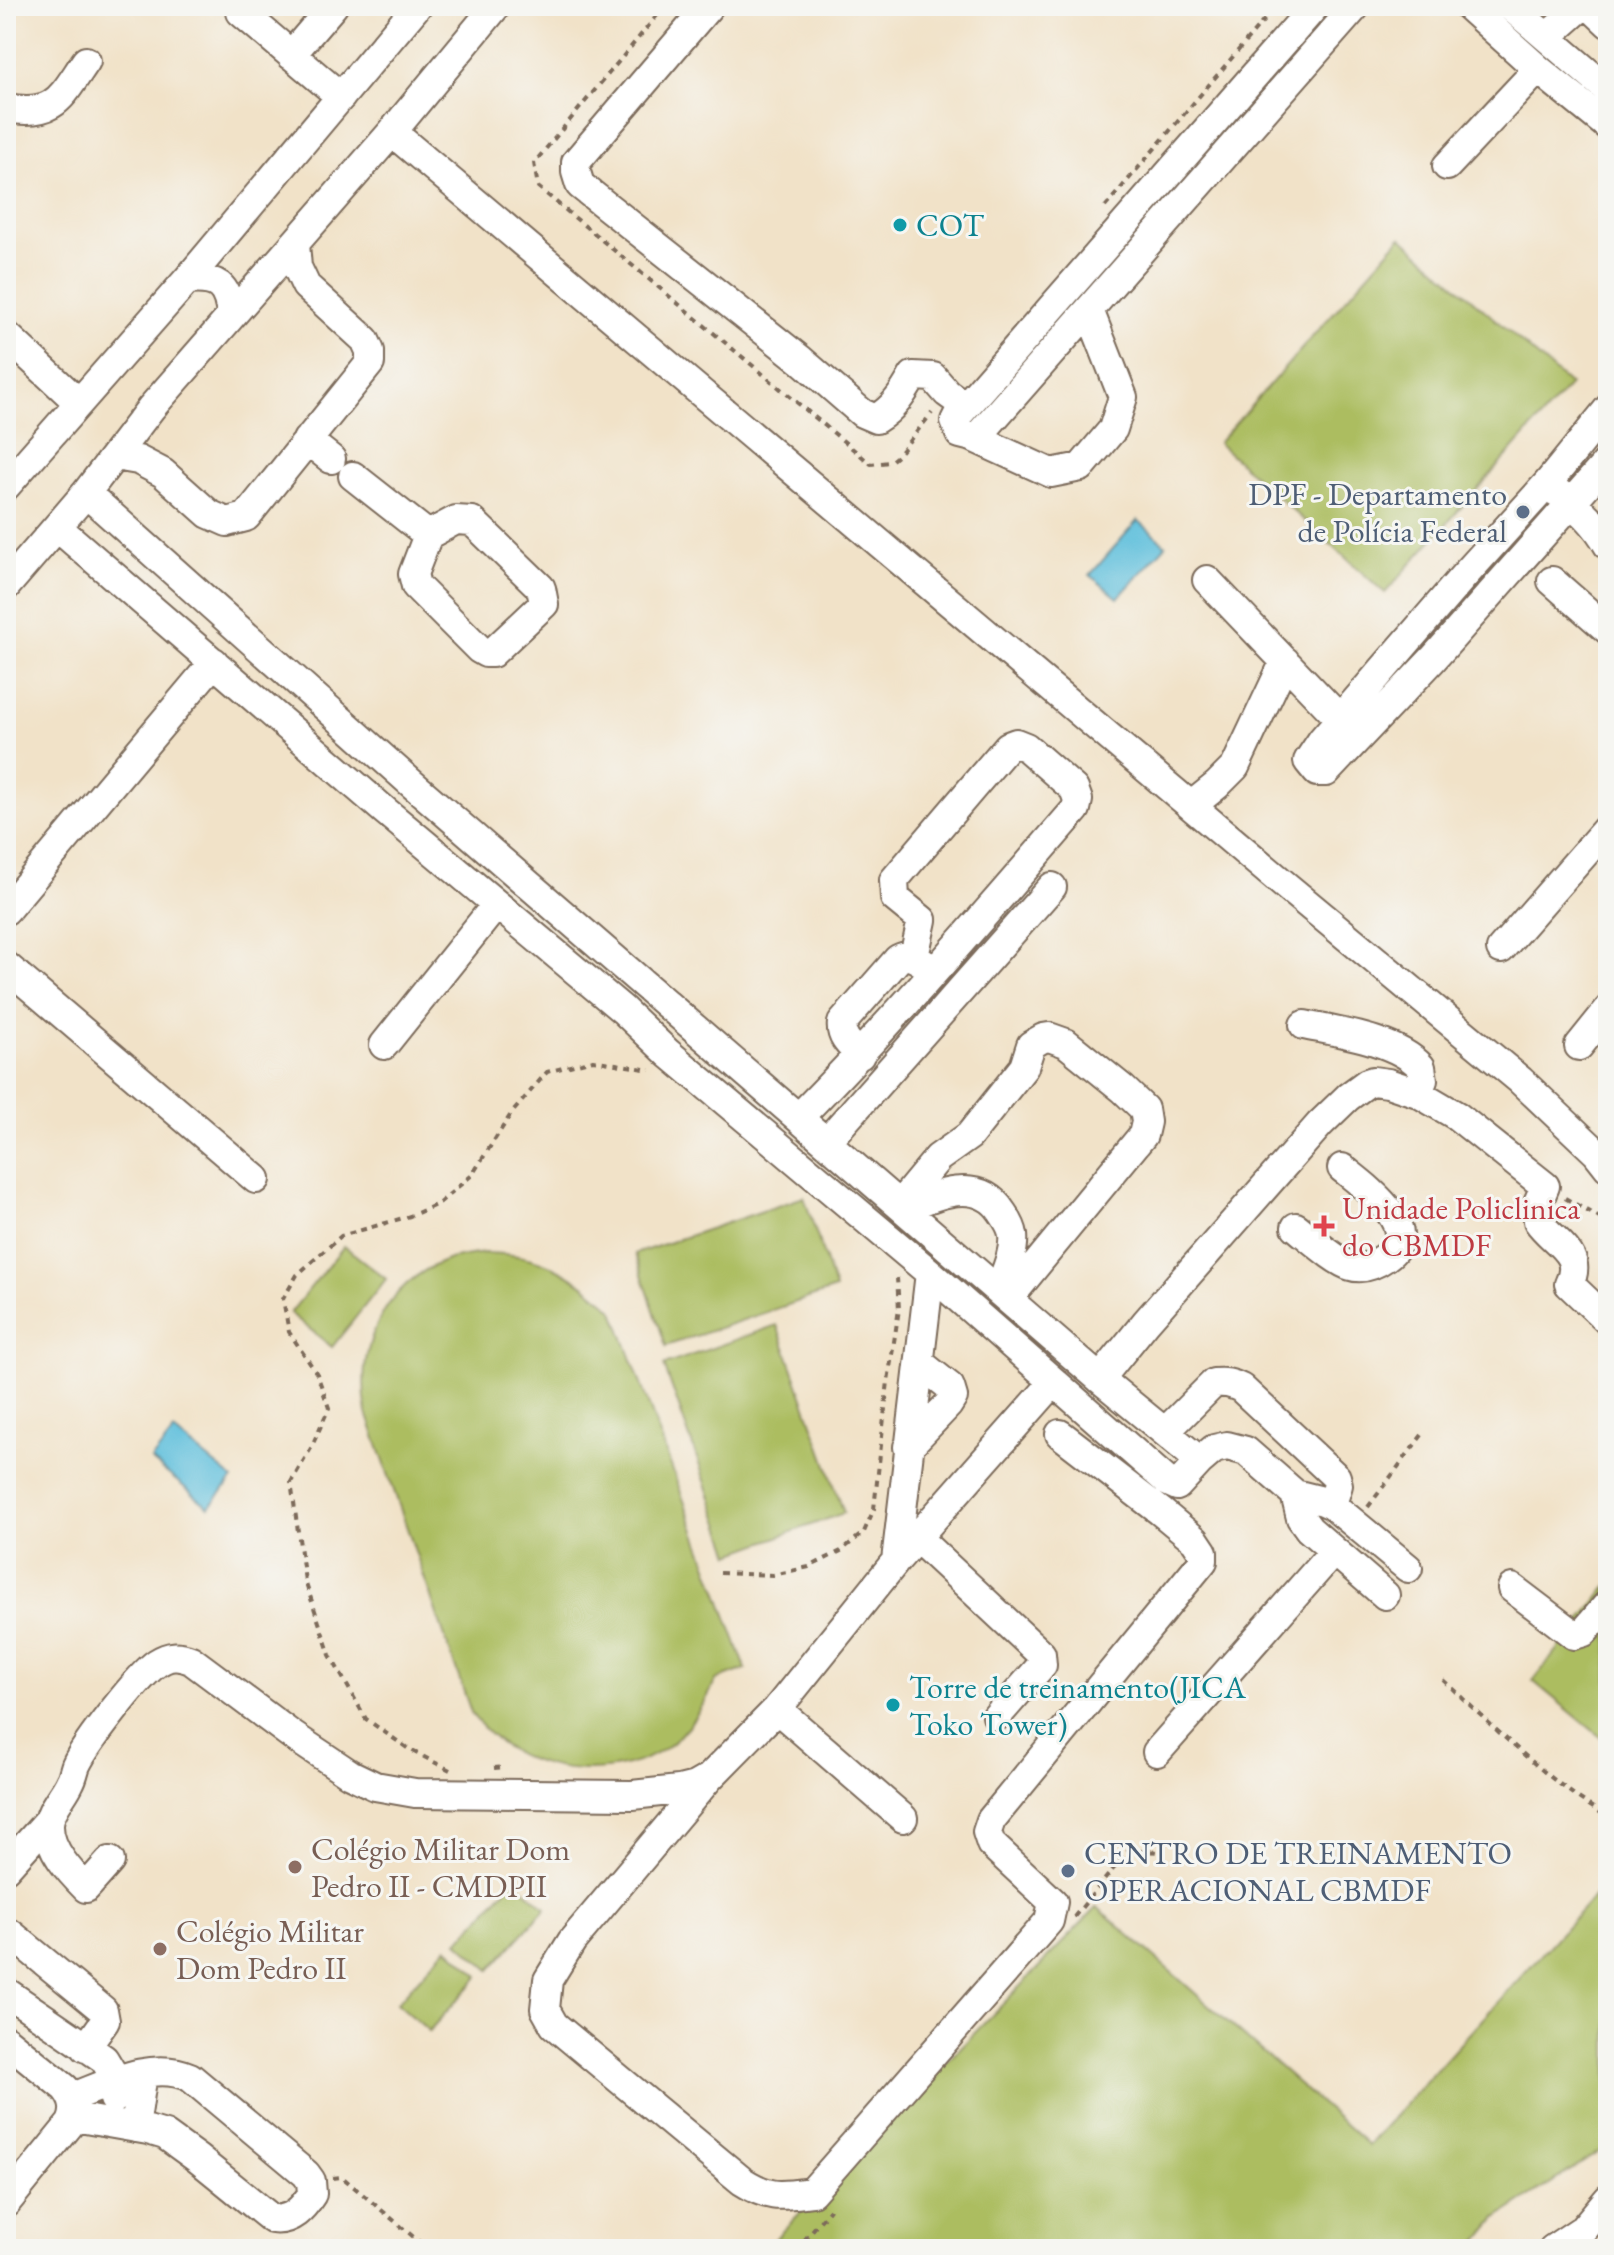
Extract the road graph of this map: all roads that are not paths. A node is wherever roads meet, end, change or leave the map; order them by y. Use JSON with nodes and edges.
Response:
{"nodes":[{"id":1,"x":333,"y":6,"type":"edge"},
{"id":2,"x":417,"y":6,"type":"edge"},
{"id":3,"x":496,"y":6,"type":"edge"},
{"id":4,"x":709,"y":6,"type":"edge"},
{"id":5,"x":1315,"y":6,"type":"edge"},
{"id":6,"x":1356,"y":6,"type":"edge"},
{"id":7,"x":1468,"y":6,"type":"edge"},
{"id":8,"x":1510,"y":6,"type":"edge"},
{"id":9,"x":1582,"y":6,"type":"edge"},
{"id":10,"x":1590,"y":6,"type":"edge"},
{"id":11,"x":240,"y":8,"type":"edge"},
{"id":12,"x":1608,"y":23,"type":"edge"},
{"id":13,"x":1547,"y":37,"type":"junction"},
{"id":14,"x":291,"y":55,"type":"junction"},
{"id":15,"x":86,"y":61,"type":"dead end"},
{"id":16,"x":1538,"y":69,"type":"junction"},
{"id":17,"x":1608,"y":90,"type":"edge"},
{"id":18,"x":341,"y":97,"type":"junction"},
{"id":19,"x":6,"y":108,"type":"edge"},
{"id":20,"x":1608,"y":126,"type":"edge"},
{"id":21,"x":392,"y":132,"type":"junction"},
{"id":22,"x":1447,"y":166,"type":"dead end"},
{"id":23,"x":295,"y":244,"type":"junction"},
{"id":24,"x":187,"y":280,"type":"junction"},
{"id":25,"x":1089,"y":310,"type":"junction"},
{"id":26,"x":231,"y":316,"type":"junction"},
{"id":27,"x":6,"y":335,"type":"edge"},
{"id":28,"x":956,"y":400,"type":"junction"},
{"id":29,"x":78,"y":402,"type":"junction"},
{"id":30,"x":1608,"y":409,"type":"edge"},
{"id":31,"x":972,"y":437,"type":"junction"},
{"id":32,"x":307,"y":440,"type":"junction"},
{"id":33,"x":115,"y":456,"type":"junction"},
{"id":34,"x":1608,"y":461,"type":"edge"},
{"id":35,"x":1547,"y":484,"type":"junction"},
{"id":36,"x":6,"y":486,"type":"edge"},
{"id":37,"x":86,"y":493,"type":"junction"},
{"id":38,"x":1573,"y":503,"type":"junction"},
{"id":39,"x":57,"y":527,"type":"junction"},
{"id":40,"x":428,"y":535,"type":"junction"},
{"id":41,"x":1608,"y":545,"type":"edge"},
{"id":42,"x":16,"y":560,"type":"edge"},
{"id":43,"x":1207,"y":580,"type":"dead end"},
{"id":44,"x":1552,"y":581,"type":"dead end"},
{"id":45,"x":6,"y":586,"type":"edge"},
{"id":46,"x":211,"y":606,"type":"junction"},
{"id":47,"x":1602,"y":615,"type":"edge"},
{"id":48,"x":206,"y":655,"type":"junction"},
{"id":49,"x":1285,"y":661,"type":"junction"},
{"id":50,"x":1340,"y":719,"type":"junction"},
{"id":51,"x":410,"y":782,"type":"junction"},
{"id":52,"x":1191,"y":806,"type":"junction"},
{"id":53,"x":384,"y":810,"type":"junction"},
{"id":54,"x":1608,"y":827,"type":"edge"},
{"id":55,"x":1052,"y":887,"type":"dead end"},
{"id":56,"x":496,"y":905,"type":"junction"},
{"id":57,"x":6,"y":910,"type":"edge"},
{"id":58,"x":1501,"y":949,"type":"dead end"},
{"id":59,"x":924,"y":964,"type":"junction"},
{"id":60,"x":6,"y":966,"type":"edge"},
{"id":61,"x":643,"y":982,"type":"junction"},
{"id":62,"x":623,"y":1010,"type":"junction"},
{"id":63,"x":1608,"y":1010,"type":"edge"},
{"id":64,"x":1304,"y":1025,"type":"dead end"},
{"id":65,"x":384,"y":1045,"type":"dead end"},
{"id":66,"x":1579,"y":1046,"type":"dead end"},
{"id":67,"x":1418,"y":1093,"type":"junction"},
{"id":68,"x":799,"y":1117,"type":"junction"},
{"id":69,"x":827,"y":1141,"type":"junction"},
{"id":70,"x":1608,"y":1167,"type":"edge"},
{"id":71,"x":1342,"y":1168,"type":"dead end"},
{"id":72,"x":256,"y":1179,"type":"dead end"},
{"id":73,"x":894,"y":1199,"type":"junction"},
{"id":74,"x":859,"y":1212,"type":"junction"},
{"id":75,"x":1296,"y":1227,"type":"dead end"},
{"id":76,"x":930,"y":1273,"type":"junction"},
{"id":77,"x":1004,"y":1294,"type":"junction"},
{"id":78,"x":1608,"y":1321,"type":"edge"},
{"id":79,"x":1100,"y":1379,"type":"junction"},
{"id":80,"x":1053,"y":1383,"type":"junction"},
{"id":81,"x":1161,"y":1428,"type":"junction"},
{"id":82,"x":1060,"y":1434,"type":"dead end"},
{"id":83,"x":1131,"y":1450,"type":"junction"},
{"id":84,"x":1200,"y":1461,"type":"junction"},
{"id":85,"x":1177,"y":1486,"type":"junction"},
{"id":86,"x":1295,"y":1494,"type":"junction"},
{"id":87,"x":1332,"y":1505,"type":"junction"},
{"id":88,"x":1160,"y":1511,"type":"junction"},
{"id":89,"x":917,"y":1538,"type":"junction"},
{"id":90,"x":1334,"y":1551,"type":"junction"},
{"id":91,"x":896,"y":1561,"type":"junction"},
{"id":92,"x":1408,"y":1568,"type":"dead end"},
{"id":93,"x":1512,"y":1588,"type":"dead end"},
{"id":94,"x":1385,"y":1595,"type":"dead end"},
{"id":95,"x":1608,"y":1604,"type":"edge"},
{"id":96,"x":777,"y":1709,"type":"junction"},
{"id":97,"x":997,"y":1716,"type":"dead end"},
{"id":98,"x":1157,"y":1752,"type":"dead end"},
{"id":99,"x":709,"y":1778,"type":"junction"},
{"id":100,"x":903,"y":1818,"type":"dead end"},
{"id":101,"x":48,"y":1821,"type":"junction"},
{"id":102,"x":110,"y":1861,"type":"dead end"},
{"id":103,"x":6,"y":1868,"type":"edge"},
{"id":104,"x":6,"y":1934,"type":"edge"},
{"id":105,"x":6,"y":1992,"type":"edge"},
{"id":106,"x":6,"y":2040,"type":"edge"},
{"id":107,"x":86,"y":2048,"type":"junction"},
{"id":108,"x":143,"y":2073,"type":"junction"},
{"id":109,"x":114,"y":2082,"type":"junction"},
{"id":110,"x":74,"y":2107,"type":"junction"},
{"id":111,"x":125,"y":2126,"type":"junction"},
{"id":112,"x":1608,"y":2199,"type":"edge"},
{"id":113,"x":6,"y":2203,"type":"edge"},
{"id":114,"x":1595,"y":2226,"type":"edge"},
{"id":115,"x":1553,"y":2249,"type":"edge"}],
"edges":[{"from":1,"to":14,"type":"street"},
{"from":2,"to":18,"type":"street"},
{"from":3,"to":21,"type":"street"},
{"from":4,"to":28,"type":"street"},
{"from":5,"to":28,"type":"street"},
{"from":6,"to":25,"type":"street"},
{"from":7,"to":16,"type":"street"},
{"from":8,"to":13,"type":"street"},
{"from":9,"to":13,"type":"street"},
{"from":10,"to":12,"type":"street"},
{"from":11,"to":14,"type":"street"},
{"from":13,"to":17,"type":"street"},
{"from":14,"to":18,"type":"street"},
{"from":15,"to":19,"type":"street"},
{"from":16,"to":20,"type":"street"},
{"from":16,"to":22,"type":"street"},
{"from":18,"to":24,"type":"street"},
{"from":21,"to":23,"type":"street"},
{"from":21,"to":52,"type":"street"},
{"from":23,"to":26,"type":"street"},
{"from":23,"to":32,"type":"street"},
{"from":24,"to":26,"type":"street"},
{"from":24,"to":29,"type":"street"},
{"from":25,"to":31,"type":"street"},
{"from":25,"to":31,"type":"street"},
{"from":26,"to":33,"type":"street"},
{"from":27,"to":29,"type":"street"},
{"from":28,"to":31,"type":"street"},
{"from":29,"to":36,"type":"street"},
{"from":30,"to":35,"type":"street"},
{"from":32,"to":33,"type":"street"},
{"from":32,"to":40,"type":"street"},
{"from":33,"to":37,"type":"street"},
{"from":34,"to":38,"type":"street"},
{"from":35,"to":38,"type":"street"},
{"from":35,"to":50,"type":"street"},
{"from":37,"to":39,"type":"street"},
{"from":37,"to":46,"type":"street"},
{"from":38,"to":41,"type":"street"},
{"from":38,"to":50,"type":"street"},
{"from":39,"to":42,"type":"street"},
{"from":39,"to":48,"type":"street"},
{"from":40,"to":40,"type":"street"},
{"from":42,"to":45,"type":"street"},
{"from":43,"to":49,"type":"street"},
{"from":44,"to":47,"type":"street"},
{"from":46,"to":48,"type":"street"},
{"from":46,"to":51,"type":"street"},
{"from":48,"to":53,"type":"street"},
{"from":48,"to":57,"type":"street"},
{"from":49,"to":50,"type":"street"},
{"from":49,"to":52,"type":"street"},
{"from":51,"to":53,"type":"street"},
{"from":51,"to":61,"type":"street"},
{"from":52,"to":70,"type":"street"},
{"from":53,"to":56,"type":"street"},
{"from":54,"to":58,"type":"street"},
{"from":55,"to":69,"type":"street"},
{"from":56,"to":62,"type":"street"},
{"from":56,"to":65,"type":"street"},
{"from":59,"to":59,"type":"street"},
{"from":59,"to":68,"type":"street"},
{"from":60,"to":72,"type":"street"},
{"from":61,"to":62,"type":"street"},
{"from":61,"to":68,"type":"street"},
{"from":62,"to":74,"type":"street"},
{"from":63,"to":66,"type":"street"},
{"from":64,"to":67,"type":"street"},
{"from":67,"to":78,"type":"street"},
{"from":67,"to":79,"type":"street"},
{"from":68,"to":69,"type":"street"},
{"from":69,"to":73,"type":"street"},
{"from":71,"to":75,"type":"street"},
{"from":73,"to":74,"type":"street"},
{"from":73,"to":77,"type":"street"},
{"from":73,"to":77,"type":"street"},
{"from":73,"to":77,"type":"street"},
{"from":74,"to":76,"type":"street"},
{"from":76,"to":80,"type":"street"},
{"from":76,"to":91,"type":"street"},
{"from":77,"to":79,"type":"street"},
{"from":79,"to":81,"type":"street"},
{"from":80,"to":83,"type":"street"},
{"from":80,"to":89,"type":"street"},
{"from":81,"to":83,"type":"street"},
{"from":81,"to":84,"type":"street"},
{"from":81,"to":87,"type":"street"},
{"from":82,"to":88,"type":"street"},
{"from":83,"to":85,"type":"street"},
{"from":84,"to":85,"type":"street"},
{"from":84,"to":86,"type":"street"},
{"from":85,"to":88,"type":"street"},
{"from":86,"to":87,"type":"street"},
{"from":86,"to":90,"type":"street"},
{"from":87,"to":92,"type":"street"},
{"from":88,"to":99,"type":"street"},
{"from":89,"to":91,"type":"street"},
{"from":89,"to":97,"type":"street"},
{"from":90,"to":94,"type":"street"},
{"from":90,"to":98,"type":"street"},
{"from":91,"to":96,"type":"street"},
{"from":93,"to":95,"type":"street"},
{"from":96,"to":99,"type":"street"},
{"from":96,"to":100,"type":"street"},
{"from":99,"to":101,"type":"street"},
{"from":101,"to":102,"type":"street"},
{"from":101,"to":103,"type":"street"},
{"from":104,"to":107,"type":"street"},
{"from":105,"to":107,"type":"street"},
{"from":106,"to":110,"type":"street"},
{"from":107,"to":109,"type":"street"},
{"from":108,"to":109,"type":"street"},
{"from":108,"to":111,"type":"street"},
{"from":108,"to":111,"type":"street"},
{"from":109,"to":110,"type":"street"},
{"from":109,"to":111,"type":"street"},
{"from":110,"to":111,"type":"street"},
{"from":110,"to":113,"type":"street"},
{"from":112,"to":114,"type":"street"},
{"from":114,"to":115,"type":"street"}]}
